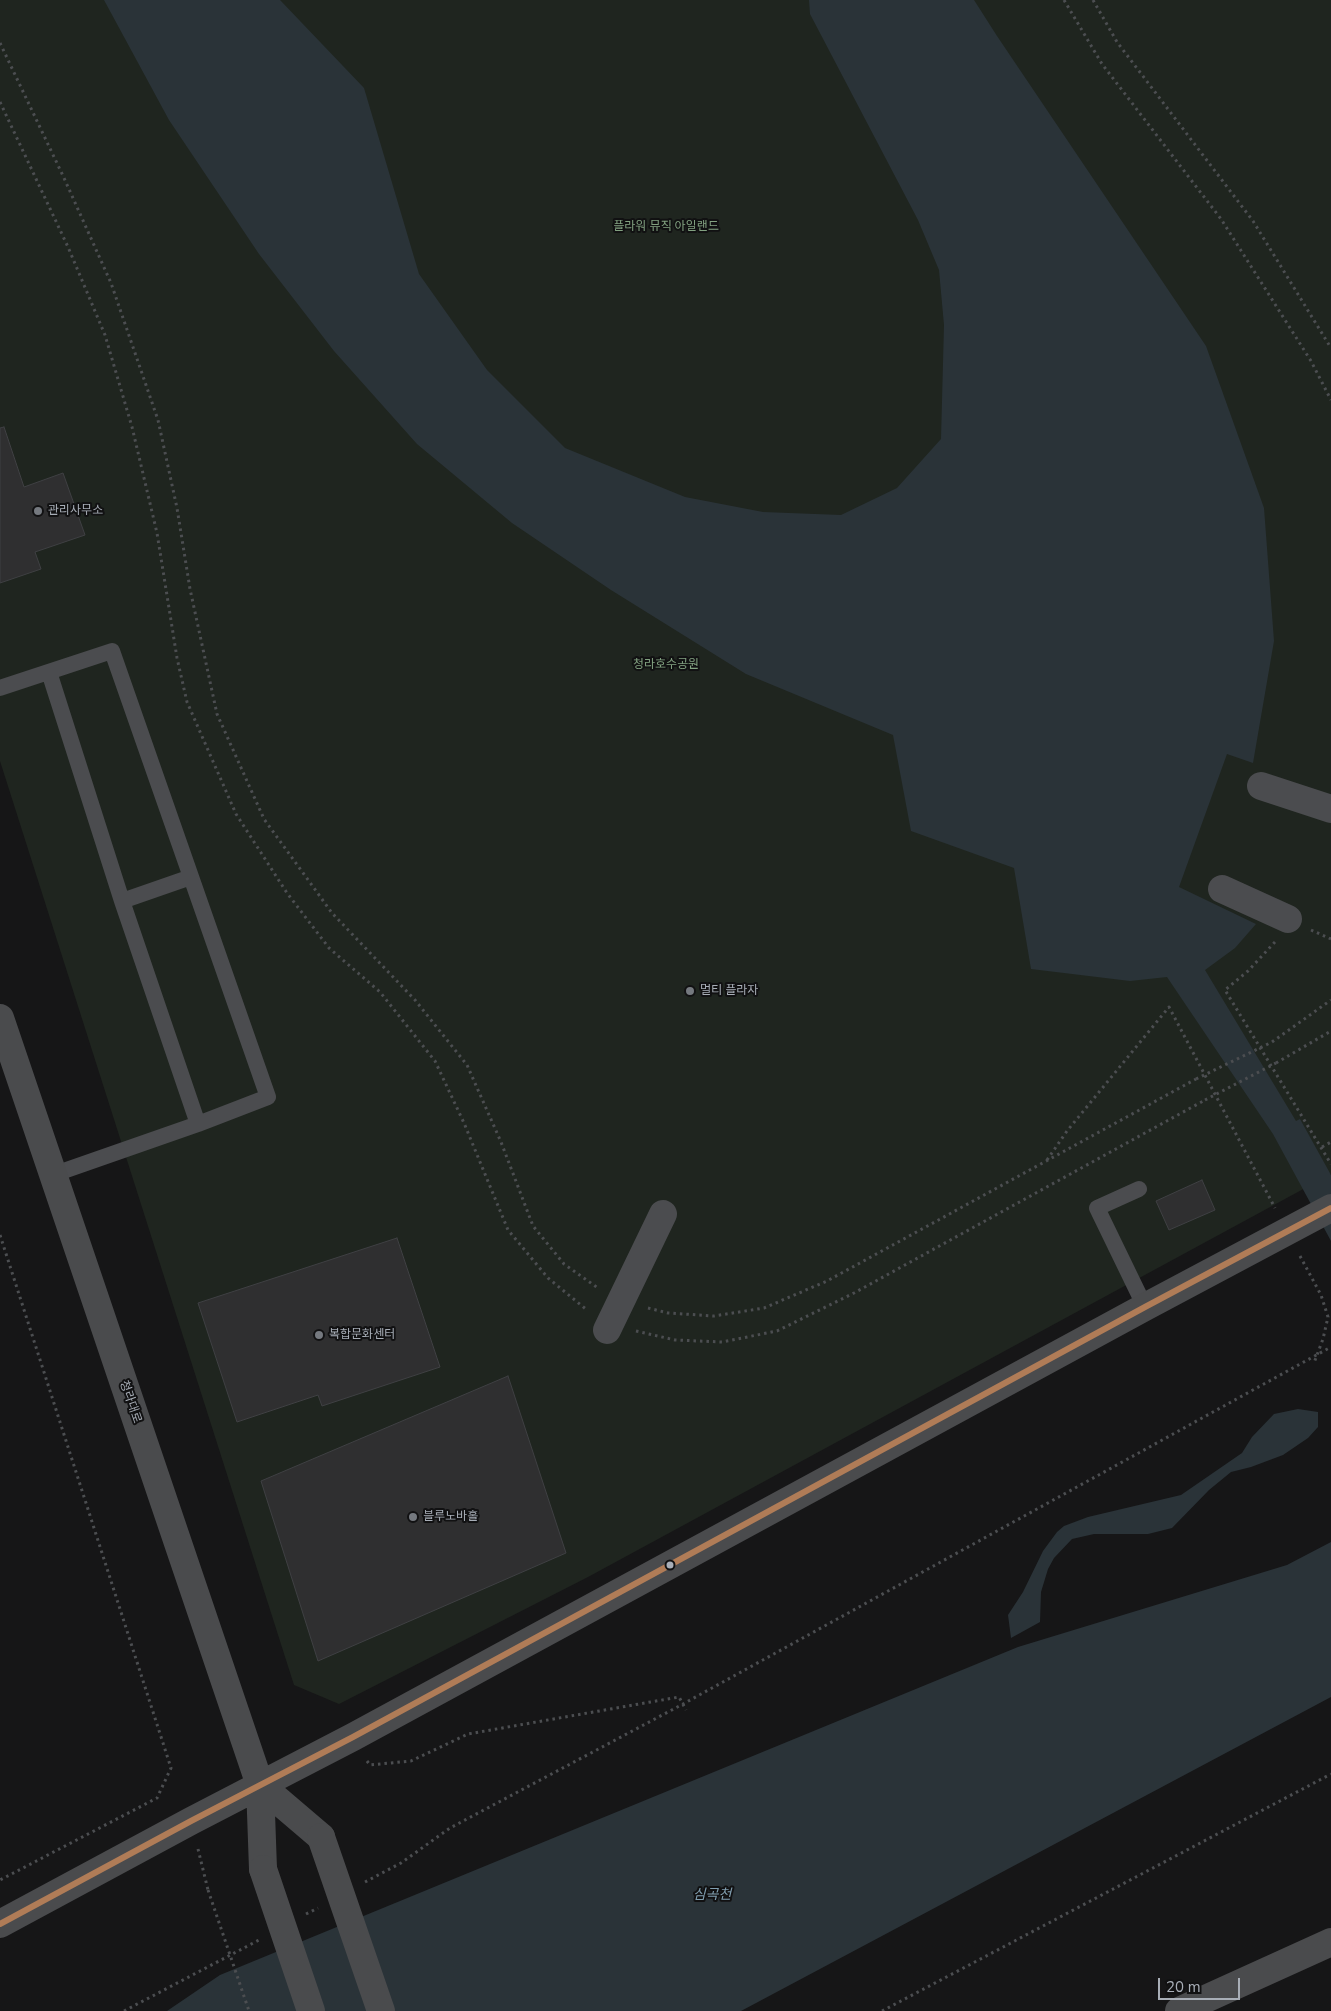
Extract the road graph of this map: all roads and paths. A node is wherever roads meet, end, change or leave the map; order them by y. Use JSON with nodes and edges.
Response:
{"nodes":[{"id":1,"x":1064,"y":0,"type":"edge"},
{"id":2,"x":1093,"y":0,"type":"edge"},
{"id":3,"x":0,"y":43,"type":"edge"},
{"id":4,"x":0,"y":102,"type":"edge"},
{"id":5,"x":1331,"y":348,"type":"edge"},
{"id":6,"x":1331,"y":400,"type":"edge"},
{"id":7,"x":49,"y":672,"type":"junction"},
{"id":8,"x":0,"y":688,"type":"edge"},
{"id":9,"x":1262,"y":786,"type":"dead end"},
{"id":10,"x":1331,"y":809,"type":"edge"},
{"id":11,"x":191,"y":877,"type":"junction"},
{"id":12,"x":1222,"y":890,"type":"dead end"},
{"id":13,"x":122,"y":901,"type":"junction"},
{"id":14,"x":1288,"y":919,"type":"junction"},
{"id":15,"x":1331,"y":939,"type":"edge"},
{"id":16,"x":1331,"y":1000,"type":"edge"},
{"id":17,"x":0,"y":1018,"type":"edge"},
{"id":18,"x":1331,"y":1031,"type":"edge"},
{"id":19,"x":198,"y":1124,"type":"junction"},
{"id":20,"x":1331,"y":1142,"type":"edge"},
{"id":21,"x":1322,"y":1147,"type":"junction"},
{"id":22,"x":1046,"y":1161,"type":"junction"},
{"id":23,"x":1331,"y":1164,"type":"edge"},
{"id":24,"x":52,"y":1174,"type":"junction"},
{"id":25,"x":1139,"y":1189,"type":"dead end"},
{"id":26,"x":1331,"y":1208,"type":"edge"},
{"id":27,"x":663,"y":1214,"type":"dead end"},
{"id":28,"x":1289,"y":1231,"type":"junction"},
{"id":29,"x":0,"y":1235,"type":"edge"},
{"id":30,"x":1145,"y":1306,"type":"junction"},
{"id":31,"x":613,"y":1318,"type":"junction"},
{"id":32,"x":1331,"y":1347,"type":"edge"},
{"id":33,"x":1317,"y":1354,"type":"junction"},
{"id":34,"x":1314,"y":1363,"type":"dead end"},
{"id":35,"x":683,"y":1704,"type":"junction"},
{"id":36,"x":686,"y":1710,"type":"dead end"},
{"id":37,"x":353,"y":1737,"type":"junction"},
{"id":38,"x":1331,"y":1774,"type":"edge"},
{"id":39,"x":260,"y":1785,"type":"junction"},
{"id":40,"x":191,"y":1821,"type":"junction"},
{"id":41,"x":450,"y":1828,"type":"dead end"},
{"id":42,"x":0,"y":1880,"type":"edge"},
{"id":43,"x":0,"y":1924,"type":"edge"},
{"id":44,"x":1331,"y":1942,"type":"edge"},
{"id":45,"x":249,"y":2011,"type":"edge"},
{"id":46,"x":311,"y":2011,"type":"edge"},
{"id":47,"x":381,"y":2011,"type":"edge"},
{"id":48,"x":882,"y":2011,"type":"edge"},
{"id":49,"x":1179,"y":2011,"type":"edge"}],
"edges":[{"from":1,"to":6,"type":"path"},
{"from":2,"to":5,"type":"path"},
{"from":3,"to":31,"type":"path"},
{"from":4,"to":31,"type":"path"},
{"from":7,"to":8,"type":"lane"},
{"from":7,"to":11,"type":"lane"},
{"from":7,"to":13,"type":"lane"},
{"from":9,"to":10,"type":"street"},
{"from":11,"to":13,"type":"lane"},
{"from":11,"to":19,"type":"lane"},
{"from":12,"to":14,"type":"street"},
{"from":13,"to":19,"type":"lane"},
{"from":14,"to":15,"type":"path"},
{"from":14,"to":21,"type":"path"},
{"from":16,"to":22,"type":"path","bridge":true},
{"from":17,"to":24,"type":"street","name":"청라대로"},
{"from":18,"to":31,"type":"path","bridge":true},
{"from":19,"to":24,"type":"lane"},
{"from":20,"to":21,"type":"path"},
{"from":21,"to":23,"type":"path"},
{"from":22,"to":28,"type":"path"},
{"from":22,"to":31,"type":"path"},
{"from":24,"to":39,"type":"street","name":"청라대로"},
{"from":25,"to":30,"type":"lane"},
{"from":26,"to":28,"type":"street"},
{"from":27,"to":31,"type":"street"},
{"from":28,"to":30,"type":"street"},
{"from":28,"to":33,"type":"path"},
{"from":29,"to":42,"type":"path"},
{"from":30,"to":37,"type":"street"},
{"from":32,"to":33,"type":"path"},
{"from":33,"to":34,"type":"path"},
{"from":33,"to":35,"type":"path"},
{"from":35,"to":36,"type":"path"},
{"from":35,"to":37,"type":"path"},
{"from":35,"to":41,"type":"path"},
{"from":37,"to":39,"type":"street"},
{"from":38,"to":48,"type":"path"},
{"from":39,"to":40,"type":"street"},
{"from":39,"to":46,"type":"street","bridge":true},
{"from":39,"to":47,"type":"street","bridge":true},
{"from":40,"to":43,"type":"street"},
{"from":40,"to":45,"type":"path","bridge":true},
{"from":44,"to":49,"type":"street"}]}
